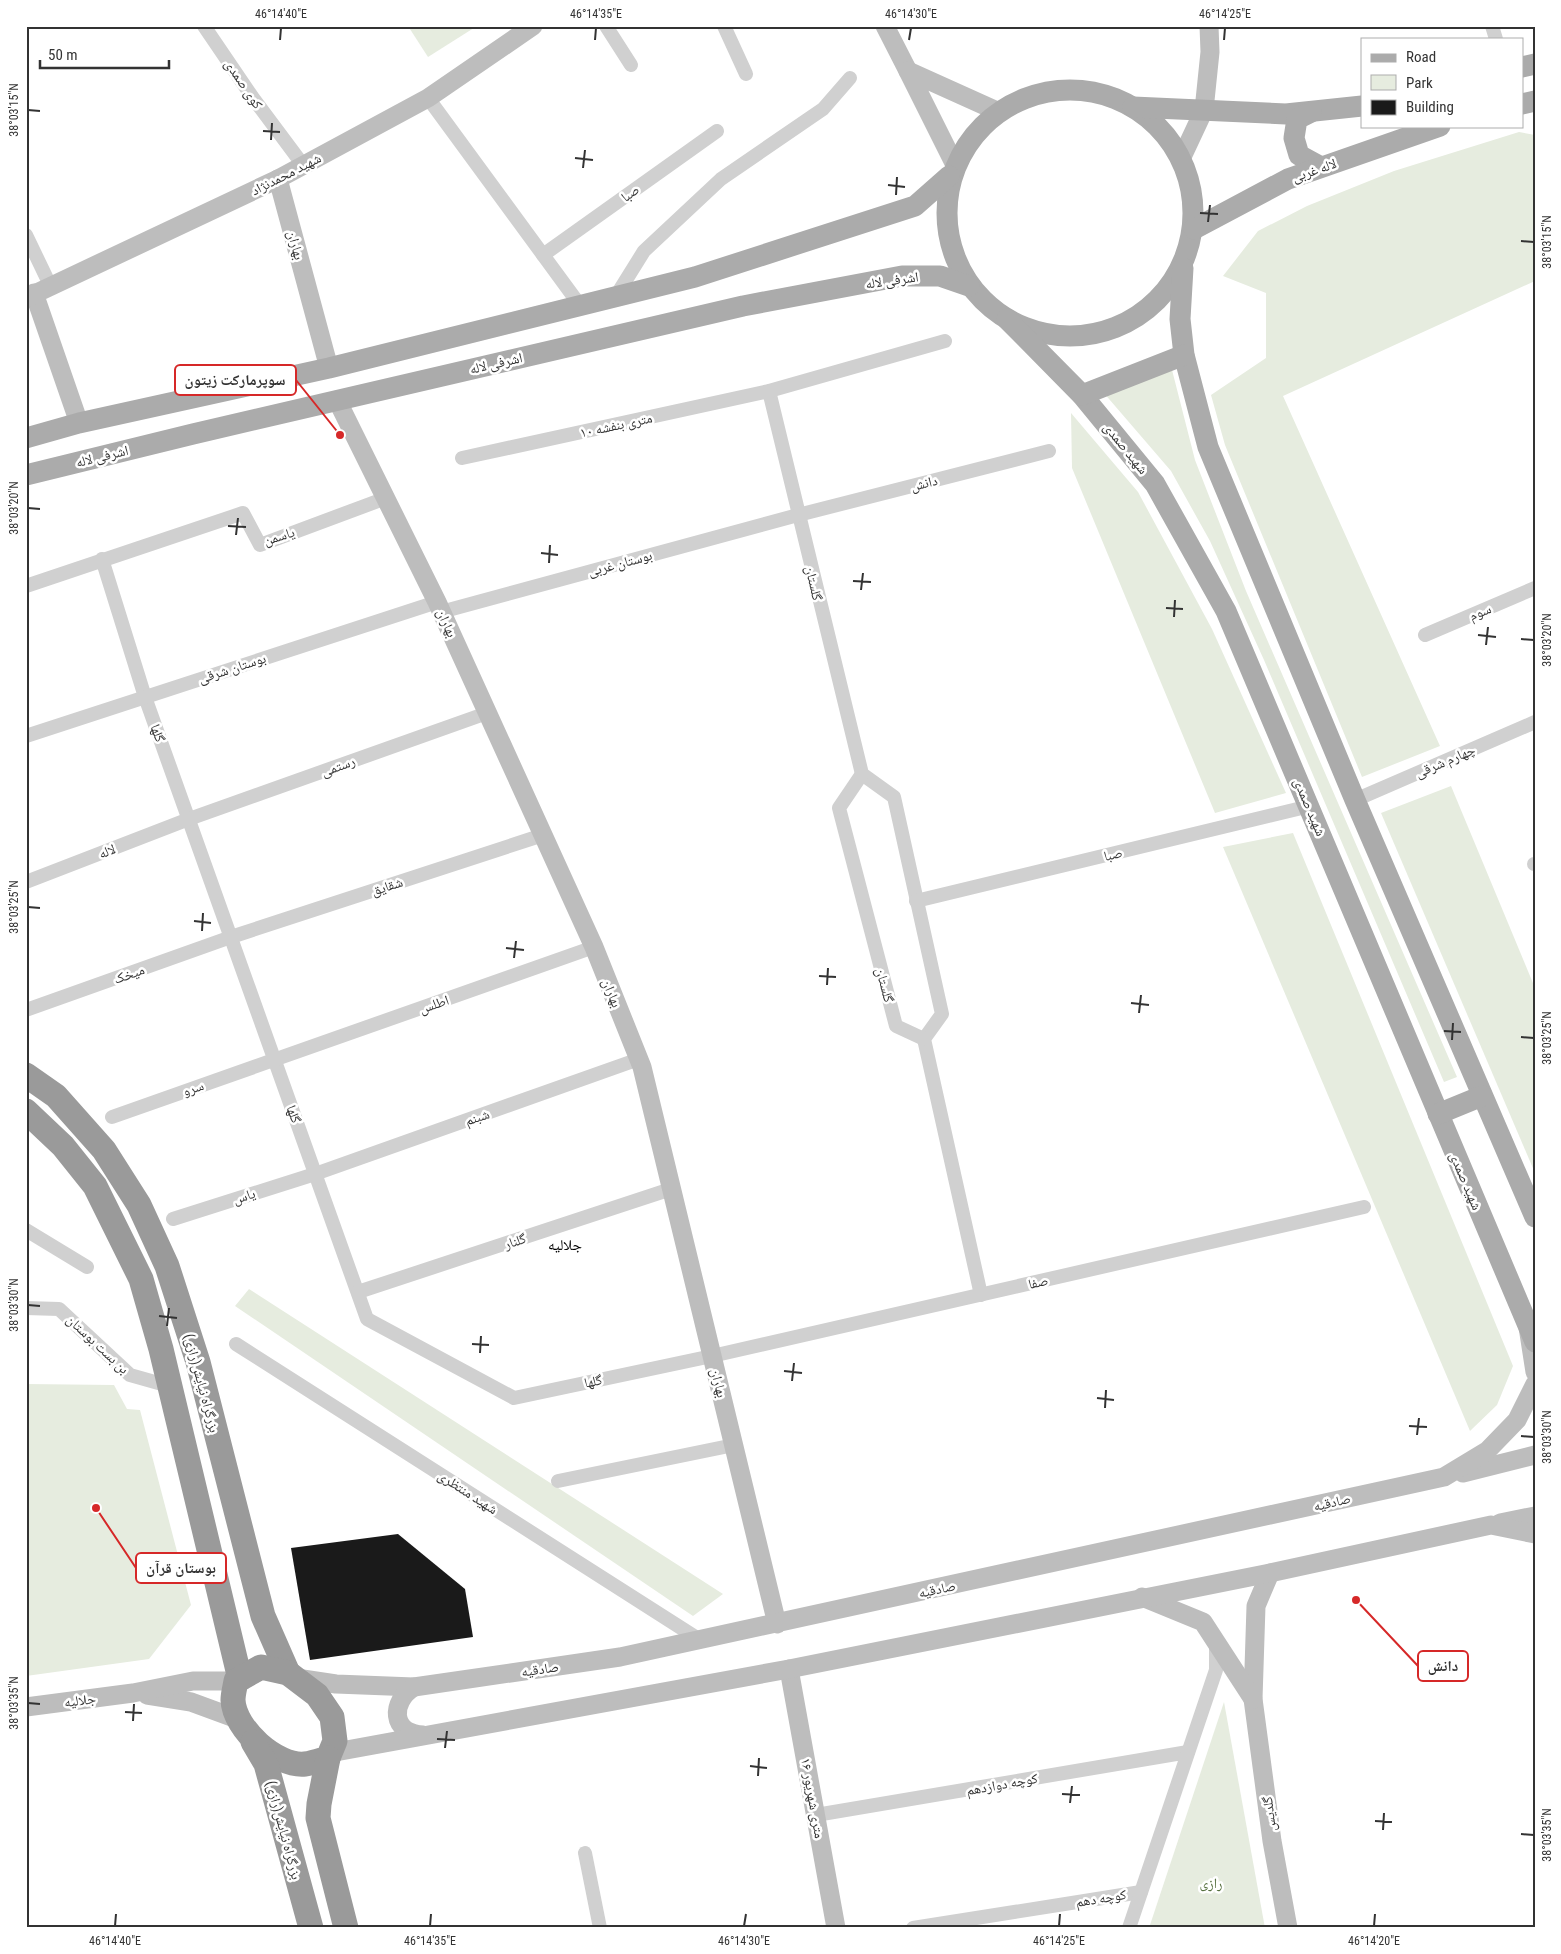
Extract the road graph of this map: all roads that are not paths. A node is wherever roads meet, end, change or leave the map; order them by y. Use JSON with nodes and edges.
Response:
{"nodes":[{"id":1,"x":204,"y":26,"type":"edge"},
{"id":2,"x":533,"y":26,"type":"edge"},
{"id":3,"x":606,"y":26,"type":"edge"},
{"id":4,"x":724,"y":26,"type":"edge"},
{"id":5,"x":885,"y":26,"type":"edge"},
{"id":6,"x":1209,"y":26,"type":"edge"},
{"id":7,"x":1492,"y":26,"type":"edge"},
{"id":8,"x":1496,"y":38,"type":"edge"},
{"id":9,"x":631,"y":65,"type":"dead end"},
{"id":10,"x":908,"y":71,"type":"junction"},
{"id":11,"x":746,"y":74,"type":"dead end"},
{"id":12,"x":850,"y":78,"type":"dead end"},
{"id":13,"x":428,"y":98,"type":"junction"},
{"id":14,"x":1361,"y":106,"type":"edge"},
{"id":15,"x":1133,"y":107,"type":"junction"},
{"id":16,"x":1204,"y":110,"type":"junction"},
{"id":17,"x":999,"y":112,"type":"junction"},
{"id":18,"x":1311,"y":112,"type":"junction"},
{"id":19,"x":1434,"y":128,"type":"edge"},
{"id":20,"x":717,"y":131,"type":"dead end"},
{"id":21,"x":1182,"y":157,"type":"junction"},
{"id":22,"x":303,"y":165,"type":"junction"},
{"id":23,"x":1321,"y":167,"type":"junction"},
{"id":24,"x":952,"y":171,"type":"junction"},
{"id":25,"x":278,"y":179,"type":"junction"},
{"id":26,"x":1194,"y":229,"type":"junction"},
{"id":27,"x":26,"y":235,"type":"edge"},
{"id":28,"x":544,"y":255,"type":"junction"},
{"id":29,"x":1183,"y":268,"type":"junction"},
{"id":30,"x":969,"y":286,"type":"junction"},
{"id":31,"x":37,"y":292,"type":"edge"},
{"id":32,"x":616,"y":296,"type":"junction"},
{"id":33,"x":579,"y":304,"type":"junction"},
{"id":34,"x":1007,"y":320,"type":"junction"},
{"id":35,"x":945,"y":341,"type":"dead end"},
{"id":36,"x":1184,"y":355,"type":"junction"},
{"id":37,"x":329,"y":368,"type":"junction"},
{"id":38,"x":769,"y":391,"type":"junction"},
{"id":39,"x":1082,"y":396,"type":"junction"},
{"id":40,"x":337,"y":400,"type":"junction"},
{"id":41,"x":79,"y":423,"type":"junction"},
{"id":42,"x":26,"y":438,"type":"edge"},
{"id":43,"x":1049,"y":451,"type":"dead end"},
{"id":44,"x":462,"y":458,"type":"dead end"},
{"id":45,"x":26,"y":475,"type":"edge"},
{"id":46,"x":386,"y":498,"type":"junction"},
{"id":47,"x":798,"y":514,"type":"junction"},
{"id":48,"x":102,"y":560,"type":"junction"},
{"id":49,"x":26,"y":586,"type":"edge"},
{"id":50,"x":1535,"y":588,"type":"edge"},
{"id":51,"x":439,"y":607,"type":"junction"},
{"id":52,"x":1425,"y":635,"type":"dead end"},
{"id":53,"x":145,"y":696,"type":"junction"},
{"id":54,"x":487,"y":713,"type":"junction"},
{"id":55,"x":1535,"y":722,"type":"edge"},
{"id":56,"x":26,"y":736,"type":"edge"},
{"id":57,"x":862,"y":774,"type":"junction"},
{"id":58,"x":1355,"y":800,"type":"junction"},
{"id":59,"x":1310,"y":806,"type":"junction"},
{"id":60,"x":189,"y":819,"type":"junction"},
{"id":61,"x":543,"y":835,"type":"junction"},
{"id":62,"x":26,"y":882,"type":"edge"},
{"id":63,"x":916,"y":901,"type":"junction"},
{"id":64,"x":231,"y":937,"type":"junction"},
{"id":65,"x":594,"y":947,"type":"junction"},
{"id":66,"x":26,"y":1010,"type":"edge"},
{"id":67,"x":924,"y":1039,"type":"junction"},
{"id":68,"x":275,"y":1060,"type":"junction"},
{"id":69,"x":639,"y":1060,"type":"junction"},
{"id":70,"x":26,"y":1075,"type":"edge"},
{"id":71,"x":1482,"y":1096,"type":"junction"},
{"id":72,"x":26,"y":1111,"type":"edge"},
{"id":73,"x":1438,"y":1114,"type":"junction"},
{"id":74,"x":112,"y":1117,"type":"dead end"},
{"id":75,"x":315,"y":1174,"type":"junction"},
{"id":76,"x":672,"y":1189,"type":"junction"},
{"id":77,"x":1364,"y":1208,"type":"dead end"},
{"id":78,"x":1535,"y":1217,"type":"edge"},
{"id":79,"x":173,"y":1219,"type":"dead end"},
{"id":80,"x":26,"y":1230,"type":"edge"},
{"id":81,"x":87,"y":1267,"type":"dead end"},
{"id":82,"x":358,"y":1292,"type":"junction"},
{"id":83,"x":981,"y":1295,"type":"junction"},
{"id":84,"x":26,"y":1308,"type":"edge"},
{"id":85,"x":1531,"y":1335,"type":"edge"},
{"id":86,"x":236,"y":1344,"type":"dead end"},
{"id":87,"x":712,"y":1356,"type":"junction"},
{"id":88,"x":1535,"y":1372,"type":"edge"},
{"id":89,"x":1535,"y":1384,"type":"edge"},
{"id":90,"x":169,"y":1386,"type":"junction"},
{"id":91,"x":734,"y":1445,"type":"junction"},
{"id":92,"x":1530,"y":1458,"type":"edge"},
{"id":93,"x":1444,"y":1477,"type":"junction"},
{"id":94,"x":558,"y":1481,"type":"dead end"},
{"id":95,"x":1534,"y":1520,"type":"edge"},
{"id":96,"x":1270,"y":1573,"type":"junction"},
{"id":97,"x":1142,"y":1597,"type":"junction"},
{"id":98,"x":777,"y":1624,"type":"junction"},
{"id":99,"x":700,"y":1640,"type":"junction"},
{"id":100,"x":1216,"y":1641,"type":"junction"},
{"id":101,"x":789,"y":1669,"type":"junction"},
{"id":102,"x":291,"y":1675,"type":"junction"},
{"id":103,"x":238,"y":1680,"type":"junction"},
{"id":104,"x":414,"y":1687,"type":"junction"},
{"id":105,"x":133,"y":1693,"type":"junction"},
{"id":106,"x":1253,"y":1699,"type":"junction"},
{"id":107,"x":26,"y":1707,"type":"edge"},
{"id":108,"x":244,"y":1728,"type":"junction"},
{"id":109,"x":423,"y":1735,"type":"junction"},
{"id":110,"x":1188,"y":1752,"type":"junction"},
{"id":111,"x":329,"y":1756,"type":"junction"},
{"id":112,"x":816,"y":1815,"type":"junction"},
{"id":113,"x":585,"y":1853,"type":"dead end"},
{"id":114,"x":1141,"y":1892,"type":"junction"},
{"id":115,"x":311,"y":1928,"type":"edge"},
{"id":116,"x":346,"y":1928,"type":"edge"},
{"id":117,"x":600,"y":1928,"type":"edge"},
{"id":118,"x":836,"y":1928,"type":"edge"},
{"id":119,"x":913,"y":1928,"type":"edge"},
{"id":120,"x":1129,"y":1928,"type":"edge"},
{"id":121,"x":1288,"y":1928,"type":"edge"}],
"edges":[{"from":1,"to":22,"type":"street","name":"کوی صمدی"},
{"from":2,"to":13,"type":"main road","name":"شهید محمدنژاد"},
{"from":3,"to":9,"type":"street"},
{"from":4,"to":11,"type":"street"},
{"from":5,"to":10,"type":"main road"},
{"from":6,"to":16,"type":"main road"},
{"from":7,"to":8,"type":"street"},
{"from":10,"to":17,"type":"main road"},
{"from":10,"to":24,"type":"main road"},
{"from":12,"to":32,"type":"street"},
{"from":13,"to":22,"type":"main road","name":"شهید محمدنژاد"},
{"from":13,"to":28,"type":"street"},
{"from":14,"to":18,"type":"main road"},
{"from":15,"to":16,"type":"main road"},
{"from":15,"to":17,"type":"main road"},
{"from":15,"to":21,"type":"main road"},
{"from":16,"to":18,"type":"main road"},
{"from":16,"to":21,"type":"main road"},
{"from":17,"to":24,"type":"main road"},
{"from":18,"to":23,"type":"main road"},
{"from":19,"to":23,"type":"main road","name":"لاله غربی"},
{"from":20,"to":28,"type":"street","name":"صبا"},
{"from":21,"to":26,"type":"main road"},
{"from":22,"to":25,"type":"main road","name":"شهید محمدنژاد"},
{"from":23,"to":26,"type":"main road","name":"لاله غربی"},
{"from":24,"to":30,"type":"main road"},
{"from":24,"to":32,"type":"main road"},
{"from":25,"to":31,"type":"main road","name":"شهید محمدنژاد"},
{"from":25,"to":37,"type":"main road","name":"بهاران"},
{"from":26,"to":29,"type":"main road"},
{"from":27,"to":31,"type":"street"},
{"from":28,"to":33,"type":"street"},
{"from":29,"to":34,"type":"main road"},
{"from":29,"to":36,"type":"main road"},
{"from":30,"to":34,"type":"main road","name":"شهید صمدی"},
{"from":30,"to":40,"type":"main road","name":"اشرفی لاله"},
{"from":31,"to":41,"type":"main road"},
{"from":32,"to":33,"type":"main road"},
{"from":33,"to":37,"type":"main road"},
{"from":34,"to":39,"type":"main road","name":"شهید صمدی"},
{"from":35,"to":38,"type":"street","name":"۱۰ متری بنفشه"},
{"from":36,"to":39,"type":"main road"},
{"from":36,"to":58,"type":"main road"},
{"from":37,"to":41,"type":"main road"},
{"from":38,"to":44,"type":"street","name":"۱۰ متری بنفشه"},
{"from":38,"to":47,"type":"street","name":"گلستان"},
{"from":39,"to":59,"type":"main road","name":"شهید صمدی"},
{"from":40,"to":45,"type":"main road","name":"اشرفی لاله"},
{"from":40,"to":46,"type":"main road","name":"بهاران"},
{"from":41,"to":42,"type":"main road"},
{"from":43,"to":47,"type":"street","name":"دانش"},
{"from":46,"to":48,"type":"street","name":"یاسمن"},
{"from":46,"to":51,"type":"main road","name":"بهاران"},
{"from":47,"to":51,"type":"street","name":"بوستان غربی"},
{"from":47,"to":57,"type":"street","name":"گلستان"},
{"from":48,"to":49,"type":"street"},
{"from":48,"to":53,"type":"street","name":"گلها"},
{"from":50,"to":52,"type":"street","name":"سوم"},
{"from":51,"to":53,"type":"street","name":"بوستان شرقی"},
{"from":51,"to":54,"type":"main road","name":"بهاران"},
{"from":53,"to":56,"type":"street","name":"بوستان شرقی"},
{"from":53,"to":60,"type":"street","name":"گلها"},
{"from":54,"to":60,"type":"street","name":"رستمی"},
{"from":54,"to":61,"type":"main road","name":"بهاران"},
{"from":55,"to":58,"type":"street","name":"چهارم شرقی"},
{"from":57,"to":63,"type":"street"},
{"from":57,"to":67,"type":"street","name":"گلستان"},
{"from":58,"to":71,"type":"main road"},
{"from":59,"to":63,"type":"street","name":"صبا"},
{"from":59,"to":73,"type":"main road","name":"شهید صمدی"},
{"from":60,"to":62,"type":"street","name":"لاله"},
{"from":60,"to":64,"type":"street","name":"گلها"},
{"from":61,"to":64,"type":"street","name":"شقایق"},
{"from":61,"to":65,"type":"main road","name":"بهاران"},
{"from":63,"to":67,"type":"street"},
{"from":64,"to":66,"type":"street","name":"میخک"},
{"from":64,"to":68,"type":"street","name":"گلها"},
{"from":65,"to":68,"type":"street","name":"اطلس"},
{"from":65,"to":69,"type":"main road","name":"بهاران"},
{"from":67,"to":83,"type":"street"},
{"from":68,"to":74,"type":"street","name":"سرو"},
{"from":68,"to":75,"type":"street","name":"گلها"},
{"from":69,"to":75,"type":"street","name":"شبنم"},
{"from":69,"to":76,"type":"main road","name":"بهاران"},
{"from":70,"to":102,"type":"highway","name":"بزرگراه نیایش(رازی)"},
{"from":71,"to":73,"type":"main road"},
{"from":71,"to":78,"type":"main road"},
{"from":72,"to":90,"type":"highway"},
{"from":73,"to":85,"type":"main road","name":"شهید صمدی"},
{"from":75,"to":79,"type":"street","name":"یاس"},
{"from":75,"to":82,"type":"street","name":"گلها"},
{"from":76,"to":82,"type":"street","name":"گلنار"},
{"from":76,"to":87,"type":"main road","name":"بهاران"},
{"from":77,"to":83,"type":"street","name":"صفا"},
{"from":80,"to":81,"type":"street"},
{"from":82,"to":87,"type":"street","name":"گلها"},
{"from":83,"to":87,"type":"street","name":"صفا"},
{"from":84,"to":90,"type":"street","name":"بن بست بوستان"},
{"from":85,"to":88,"type":"main road"},
{"from":86,"to":99,"type":"street","name":"شهید منتظری"},
{"from":87,"to":91,"type":"main road","name":"بهاران"},
{"from":89,"to":93,"type":"main road","name":"صادقیه"},
{"from":90,"to":103,"type":"highway"},
{"from":91,"to":94,"type":"street"},
{"from":91,"to":98,"type":"main road","name":"بهاران"},
{"from":92,"to":93,"type":"main road"},
{"from":93,"to":98,"type":"main road","name":"صادقیه"},
{"from":95,"to":96,"type":"main road"},
{"from":96,"to":97,"type":"main road"},
{"from":96,"to":106,"type":"main road","name":"گلدیس"},
{"from":97,"to":100,"type":"main road"},
{"from":97,"to":101,"type":"main road"},
{"from":98,"to":99,"type":"main road","name":"صادقیه"},
{"from":99,"to":104,"type":"main road","name":"صادقیه"},
{"from":100,"to":106,"type":"main road"},
{"from":100,"to":110,"type":"street"},
{"from":101,"to":109,"type":"main road"},
{"from":101,"to":112,"type":"main road","name":"۱۶ متری شهریور"},
{"from":102,"to":103,"type":"highway"},
{"from":102,"to":104,"type":"main road","name":"صادقیه"},
{"from":102,"to":111,"type":"highway"},
{"from":103,"to":105,"type":"main road"},
{"from":103,"to":108,"type":"highway"},
{"from":104,"to":109,"type":"main road"},
{"from":105,"to":107,"type":"main road","name":"جلالیه"},
{"from":105,"to":108,"type":"main road"},
{"from":106,"to":121,"type":"main road","name":"گلدیس"},
{"from":108,"to":111,"type":"highway"},
{"from":108,"to":115,"type":"highway","name":"بزرگراه نیایش(رازی)"},
{"from":109,"to":111,"type":"main road"},
{"from":110,"to":112,"type":"street","name":"کوچه دوازدهم"},
{"from":110,"to":114,"type":"street"},
{"from":111,"to":116,"type":"highway"},
{"from":112,"to":118,"type":"main road","name":"۱۶ متری شهریور"},
{"from":113,"to":117,"type":"street"},
{"from":114,"to":119,"type":"street","name":"کوچه دهم"},
{"from":114,"to":120,"type":"street"}]}
